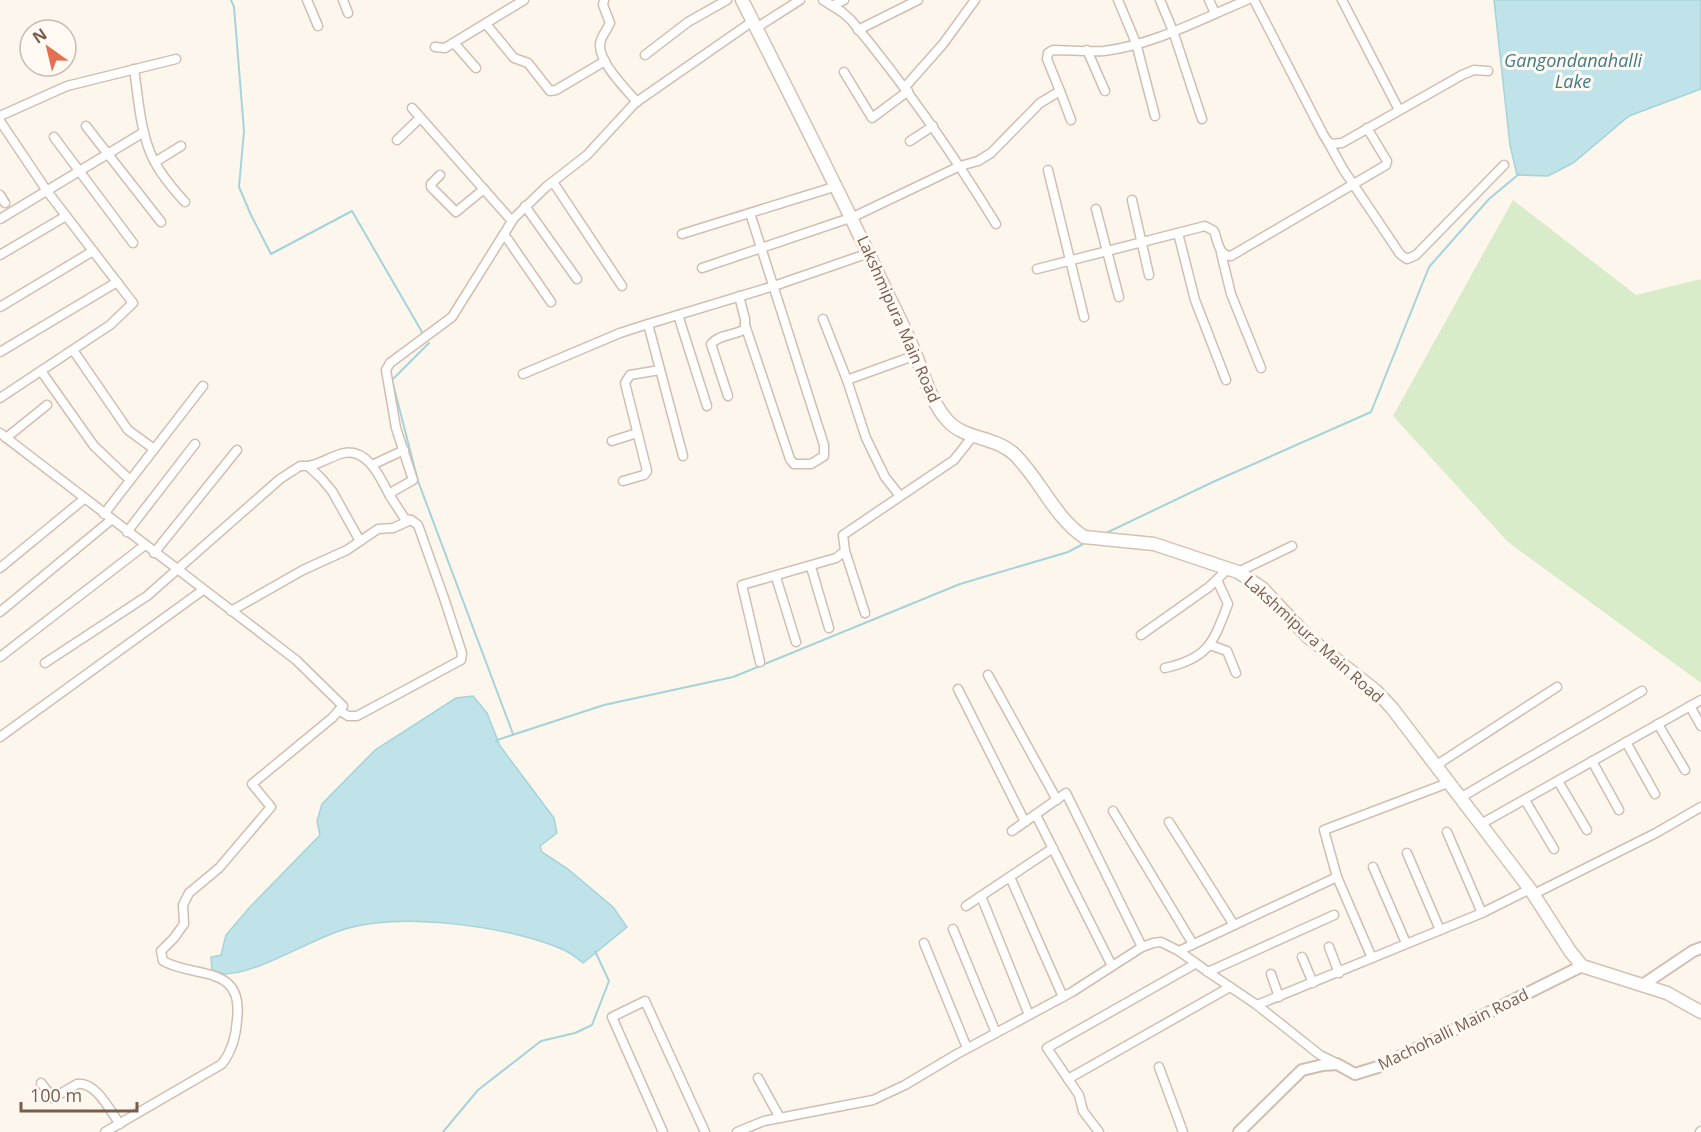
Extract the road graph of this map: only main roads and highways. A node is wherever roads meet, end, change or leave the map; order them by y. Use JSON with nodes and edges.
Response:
{"nodes":[{"id":1,"x":742,"y":0,"type":"edge"},
{"id":2,"x":1701,"y":1012,"type":"edge"}],
"edges":[{"from":1,"to":2,"type":"main road","name":"Lakshmipura Main Road"}]}
